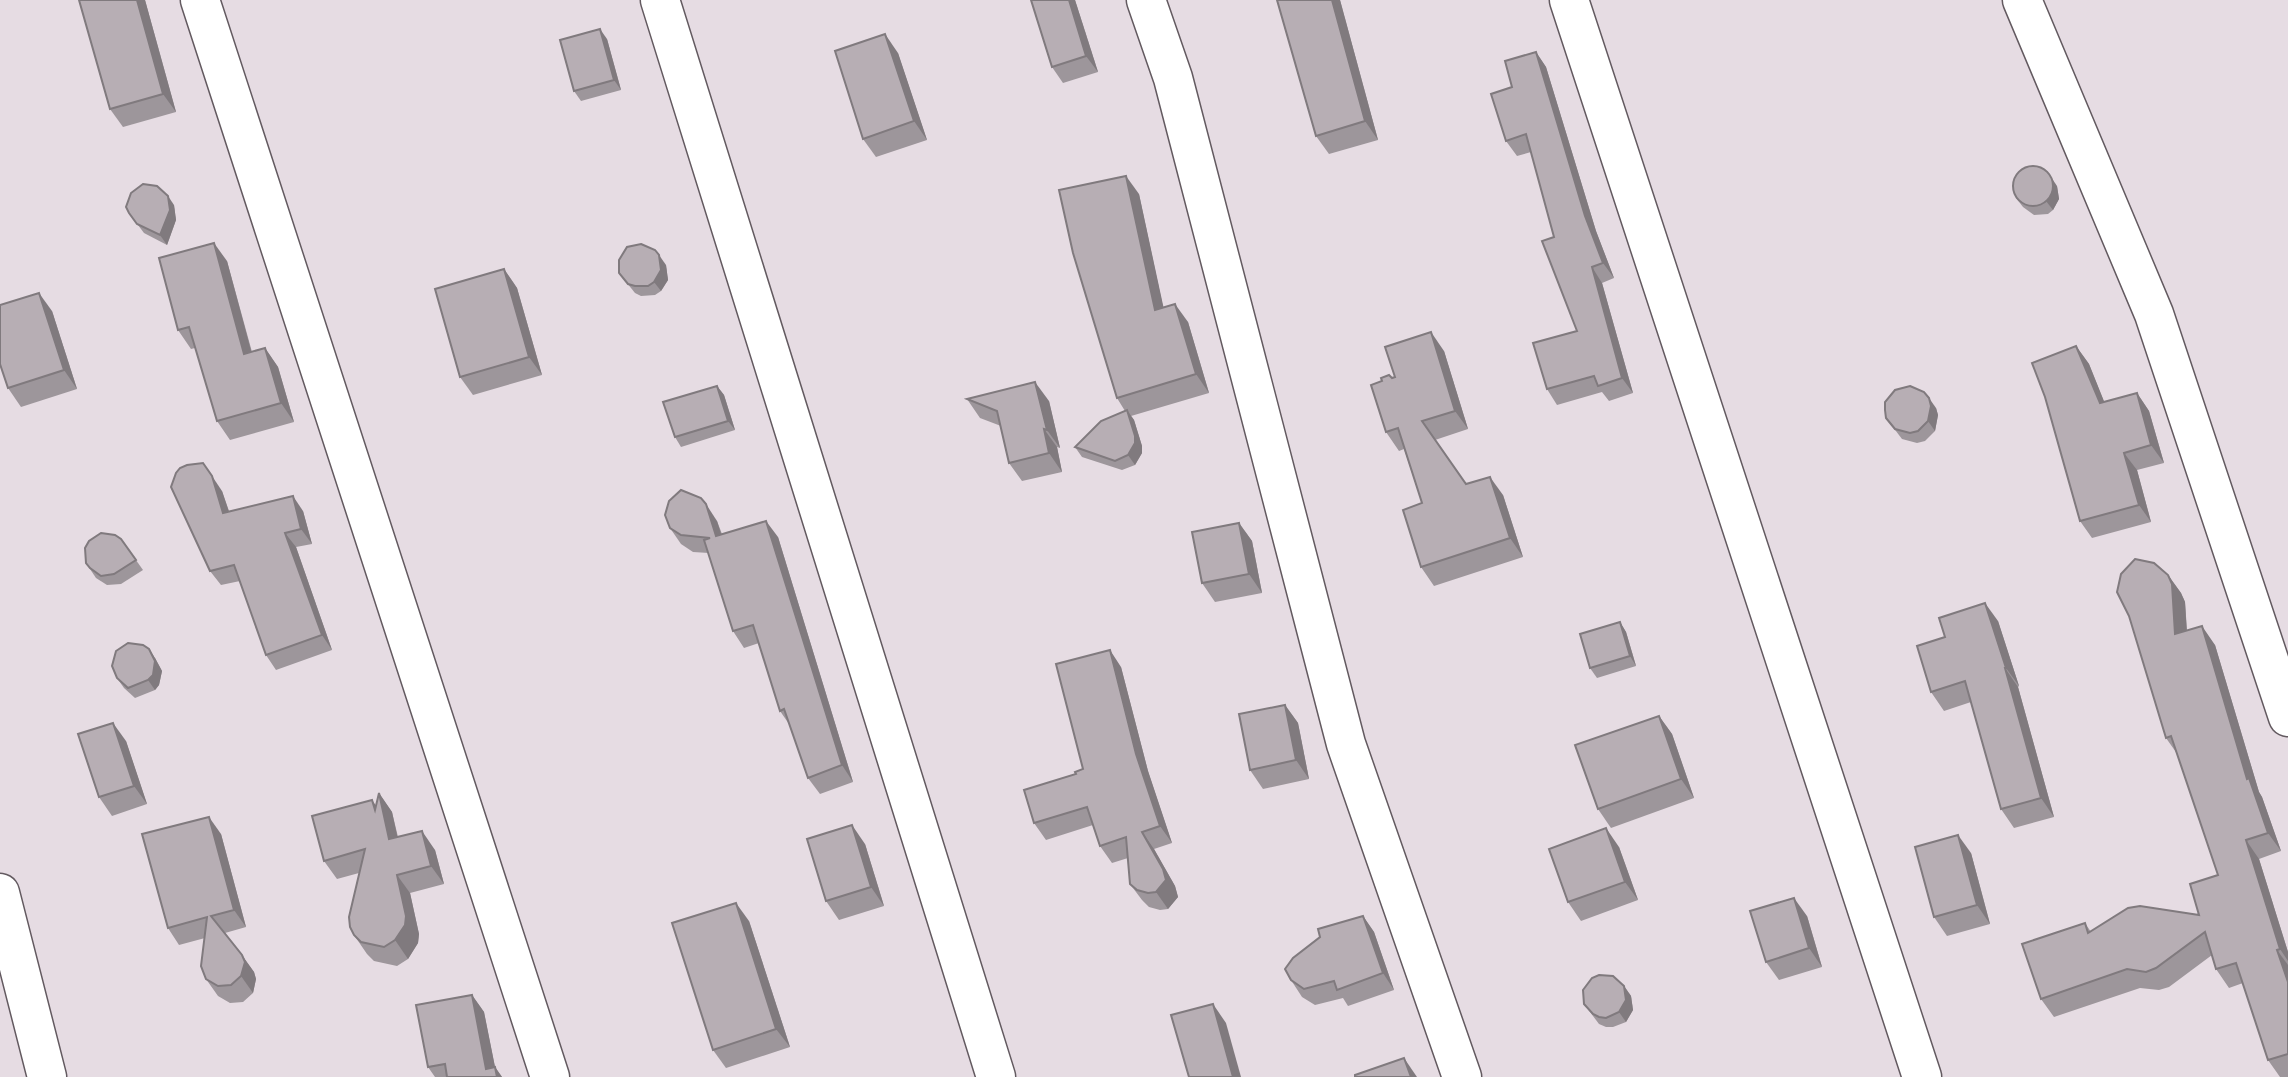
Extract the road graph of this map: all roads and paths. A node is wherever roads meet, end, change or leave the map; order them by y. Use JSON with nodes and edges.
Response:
{"nodes":[{"id":1,"x":200,"y":0,"type":"edge"},
{"id":2,"x":660,"y":0,"type":"edge"},
{"id":3,"x":1146,"y":0,"type":"edge"},
{"id":4,"x":1569,"y":0,"type":"edge"},
{"id":5,"x":2022,"y":0,"type":"edge"},
{"id":6,"x":2288,"y":718,"type":"edge"},
{"id":7,"x":0,"y":893,"type":"edge"},
{"id":8,"x":47,"y":1077,"type":"edge"},
{"id":9,"x":550,"y":1077,"type":"edge"},
{"id":10,"x":996,"y":1077,"type":"edge"},
{"id":11,"x":1462,"y":1077,"type":"edge"},
{"id":12,"x":1922,"y":1077,"type":"edge"}],
"edges":[{"from":1,"to":9,"type":"street"},
{"from":2,"to":10,"type":"street"},
{"from":3,"to":11,"type":"street"},
{"from":4,"to":12,"type":"street"},
{"from":5,"to":6,"type":"street"},
{"from":7,"to":8,"type":"street"}]}
